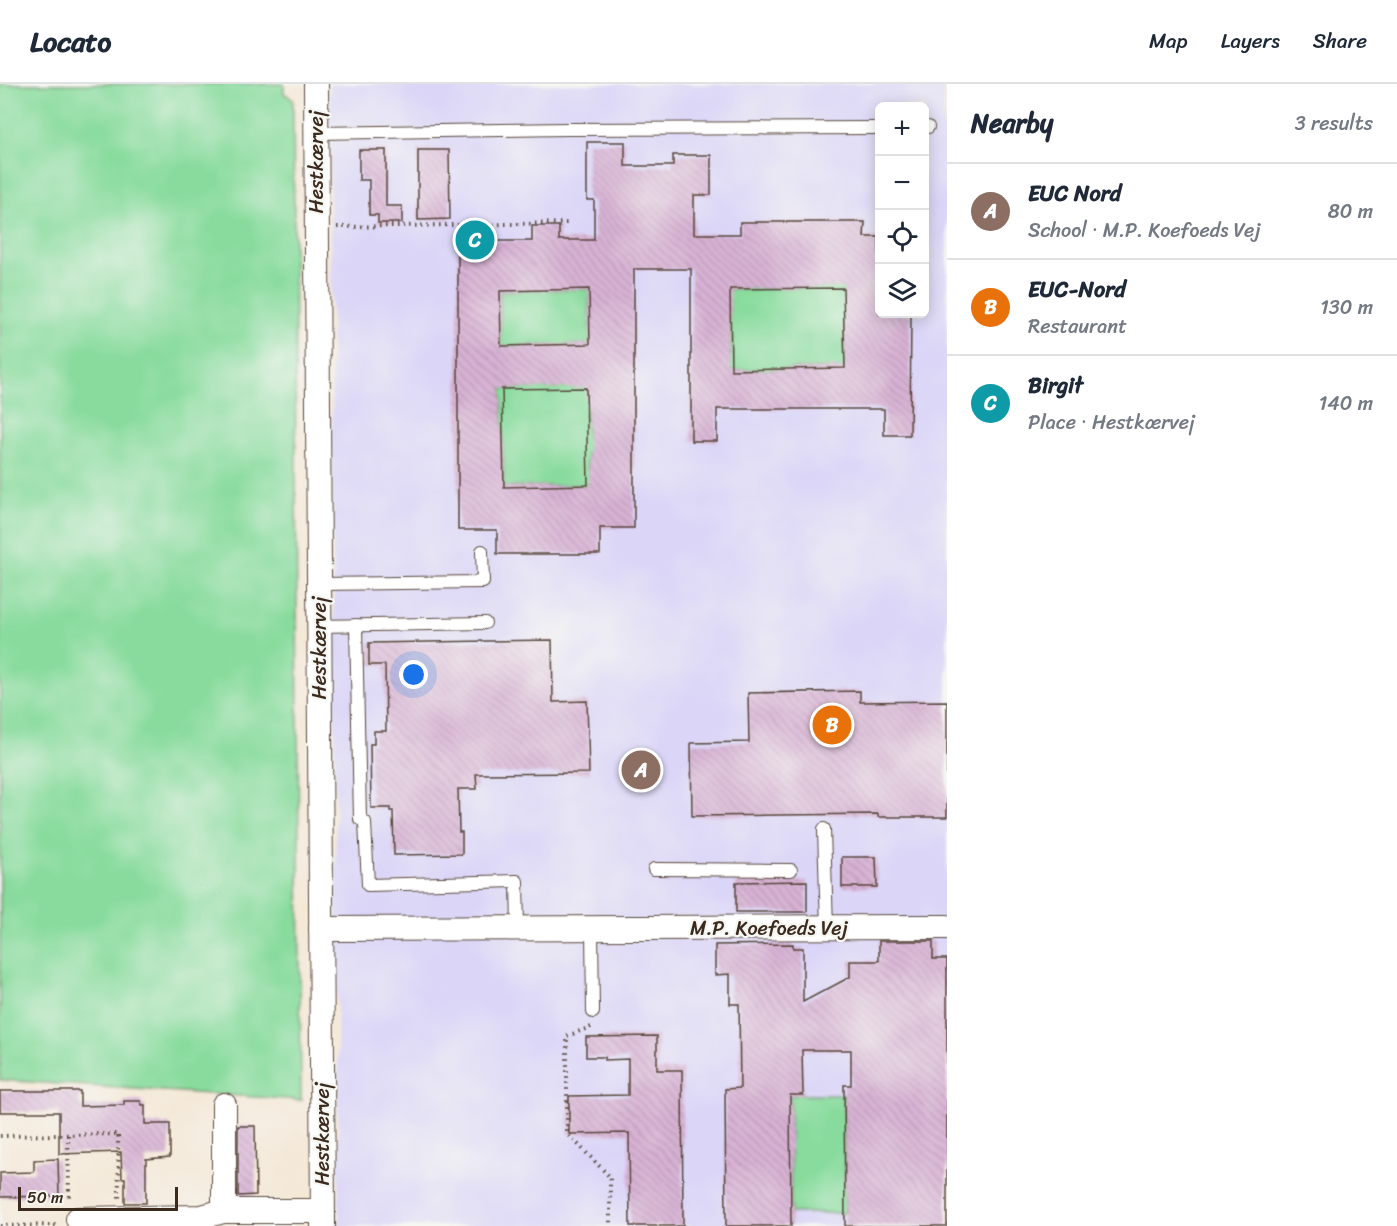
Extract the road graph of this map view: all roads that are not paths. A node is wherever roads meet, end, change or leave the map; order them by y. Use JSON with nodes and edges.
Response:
{"nodes":[{"id":1,"x":315,"y":84,"type":"edge"},
{"id":2,"x":875,"y":128,"type":"edge"},
{"id":3,"x":316,"y":133,"type":"junction"},
{"id":4,"x":482,"y":551,"type":"dead end"},
{"id":5,"x":319,"y":584,"type":"junction"},
{"id":6,"x":485,"y":622,"type":"dead end"},
{"id":7,"x":319,"y":626,"type":"junction"},
{"id":8,"x":356,"y":626,"type":"junction"},
{"id":9,"x":824,"y":829,"type":"dead end"},
{"id":10,"x":654,"y":869,"type":"dead end"},
{"id":11,"x":791,"y":870,"type":"dead end"},
{"id":12,"x":947,"y":927,"type":"edge"},
{"id":13,"x":518,"y":928,"type":"junction"},
{"id":14,"x":592,"y":928,"type":"junction"},
{"id":15,"x":827,"y":928,"type":"junction"},
{"id":16,"x":321,"y":929,"type":"junction"},
{"id":17,"x":594,"y":1012,"type":"road end"},
{"id":18,"x":224,"y":1105,"type":"dead end"},
{"id":19,"x":224,"y":1211,"type":"junction"},
{"id":20,"x":323,"y":1219,"type":"edge"},
{"id":21,"x":74,"y":1222,"type":"edge"}],
"edges":[{"from":1,"to":3,"type":"street","name":"Hestkærvej"},
{"from":2,"to":3,"type":"lane"},
{"from":3,"to":5,"type":"street","name":"Hestkærvej"},
{"from":4,"to":5,"type":"lane"},
{"from":5,"to":7,"type":"street","name":"Hestkærvej"},
{"from":6,"to":8,"type":"lane"},
{"from":7,"to":8,"type":"lane"},
{"from":7,"to":16,"type":"street","name":"Hestkærvej"},
{"from":8,"to":13,"type":"lane"},
{"from":9,"to":15,"type":"lane"},
{"from":10,"to":11,"type":"lane"},
{"from":12,"to":15,"type":"street","name":"M.P. Koefoeds Vej"},
{"from":13,"to":14,"type":"street","name":"M.P. Koefoeds Vej"},
{"from":13,"to":16,"type":"street","name":"M.P. Koefoeds Vej"},
{"from":14,"to":15,"type":"street","name":"M.P. Koefoeds Vej"},
{"from":14,"to":17,"type":"lane"},
{"from":16,"to":20,"type":"street","name":"Hestkærvej"},
{"from":18,"to":19,"type":"street"},
{"from":19,"to":20,"type":"street","name":"Hestkærvej"},
{"from":19,"to":21,"type":"street","name":"Hestkærvej"}]}
